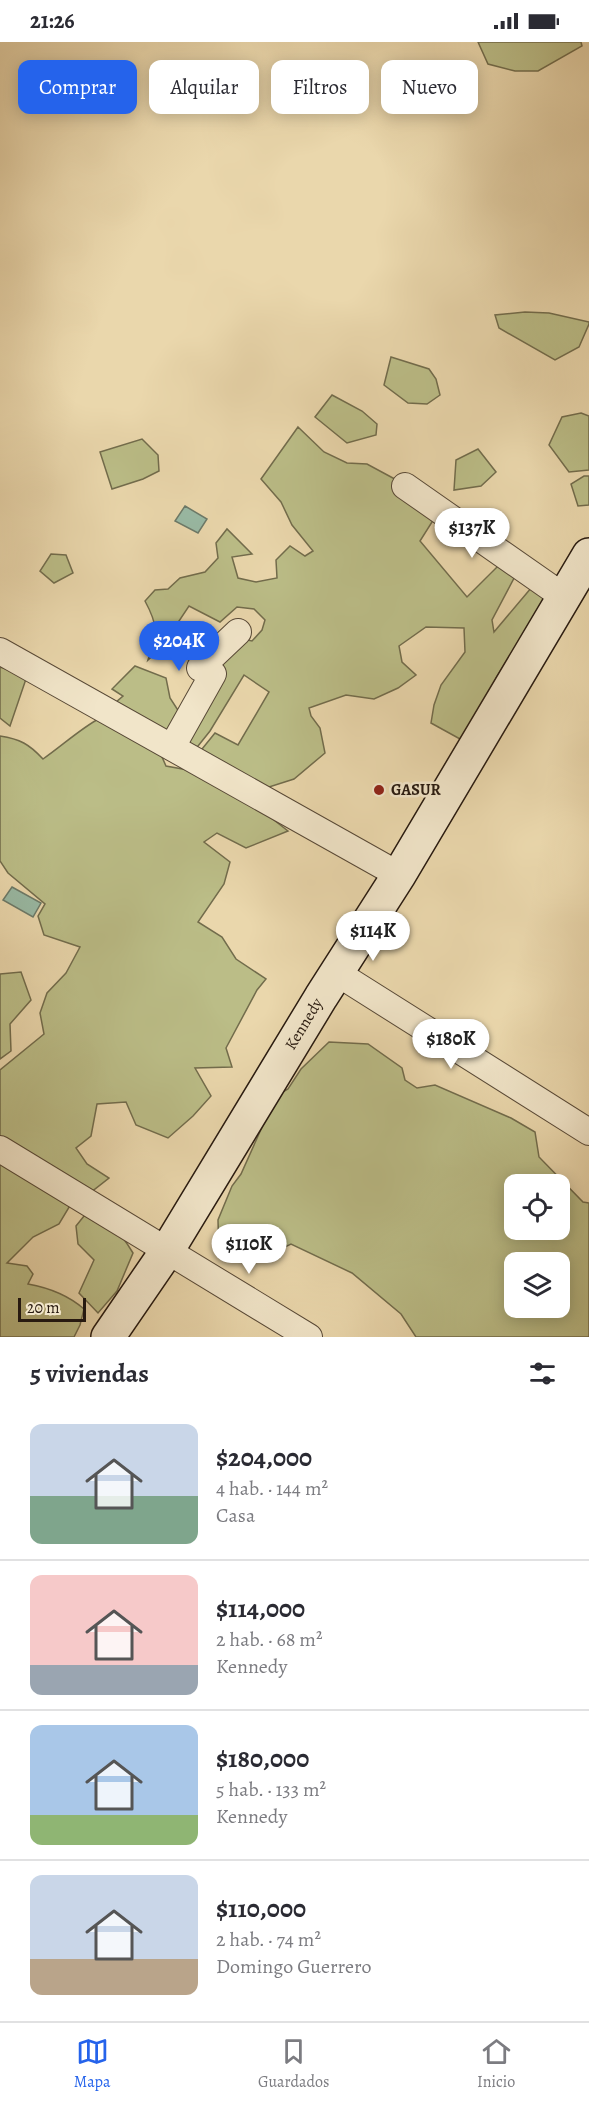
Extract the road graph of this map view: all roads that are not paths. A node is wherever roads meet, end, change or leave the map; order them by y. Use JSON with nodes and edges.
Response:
{"nodes":[{"id":1,"x":405,"y":486,"type":"dead end"},
{"id":2,"x":589,"y":555,"type":"edge"},
{"id":3,"x":564,"y":597,"type":"junction"},
{"id":4,"x":238,"y":632,"type":"dead end"},
{"id":5,"x":0,"y":651,"type":"edge"},
{"id":6,"x":172,"y":747,"type":"junction"},
{"id":7,"x":399,"y":875,"type":"junction"},
{"id":8,"x":337,"y":973,"type":"junction"},
{"id":9,"x":589,"y":1131,"type":"edge"},
{"id":10,"x":0,"y":1149,"type":"edge"},
{"id":11,"x":168,"y":1251,"type":"junction"},
{"id":12,"x":108,"y":1337,"type":"edge"},
{"id":13,"x":309,"y":1337,"type":"edge"}],
"edges":[{"from":1,"to":3,"type":"street"},
{"from":2,"to":3,"type":"main road","name":"Kennedy"},
{"from":3,"to":7,"type":"main road","name":"Kennedy"},
{"from":4,"to":6,"type":"street"},
{"from":5,"to":6,"type":"street"},
{"from":6,"to":7,"type":"street"},
{"from":7,"to":8,"type":"main road","name":"Kennedy"},
{"from":8,"to":9,"type":"street"},
{"from":8,"to":11,"type":"main road","name":"Kennedy"},
{"from":10,"to":11,"type":"street"},
{"from":11,"to":12,"type":"main road","name":"Kennedy"},
{"from":11,"to":13,"type":"street"}]}
